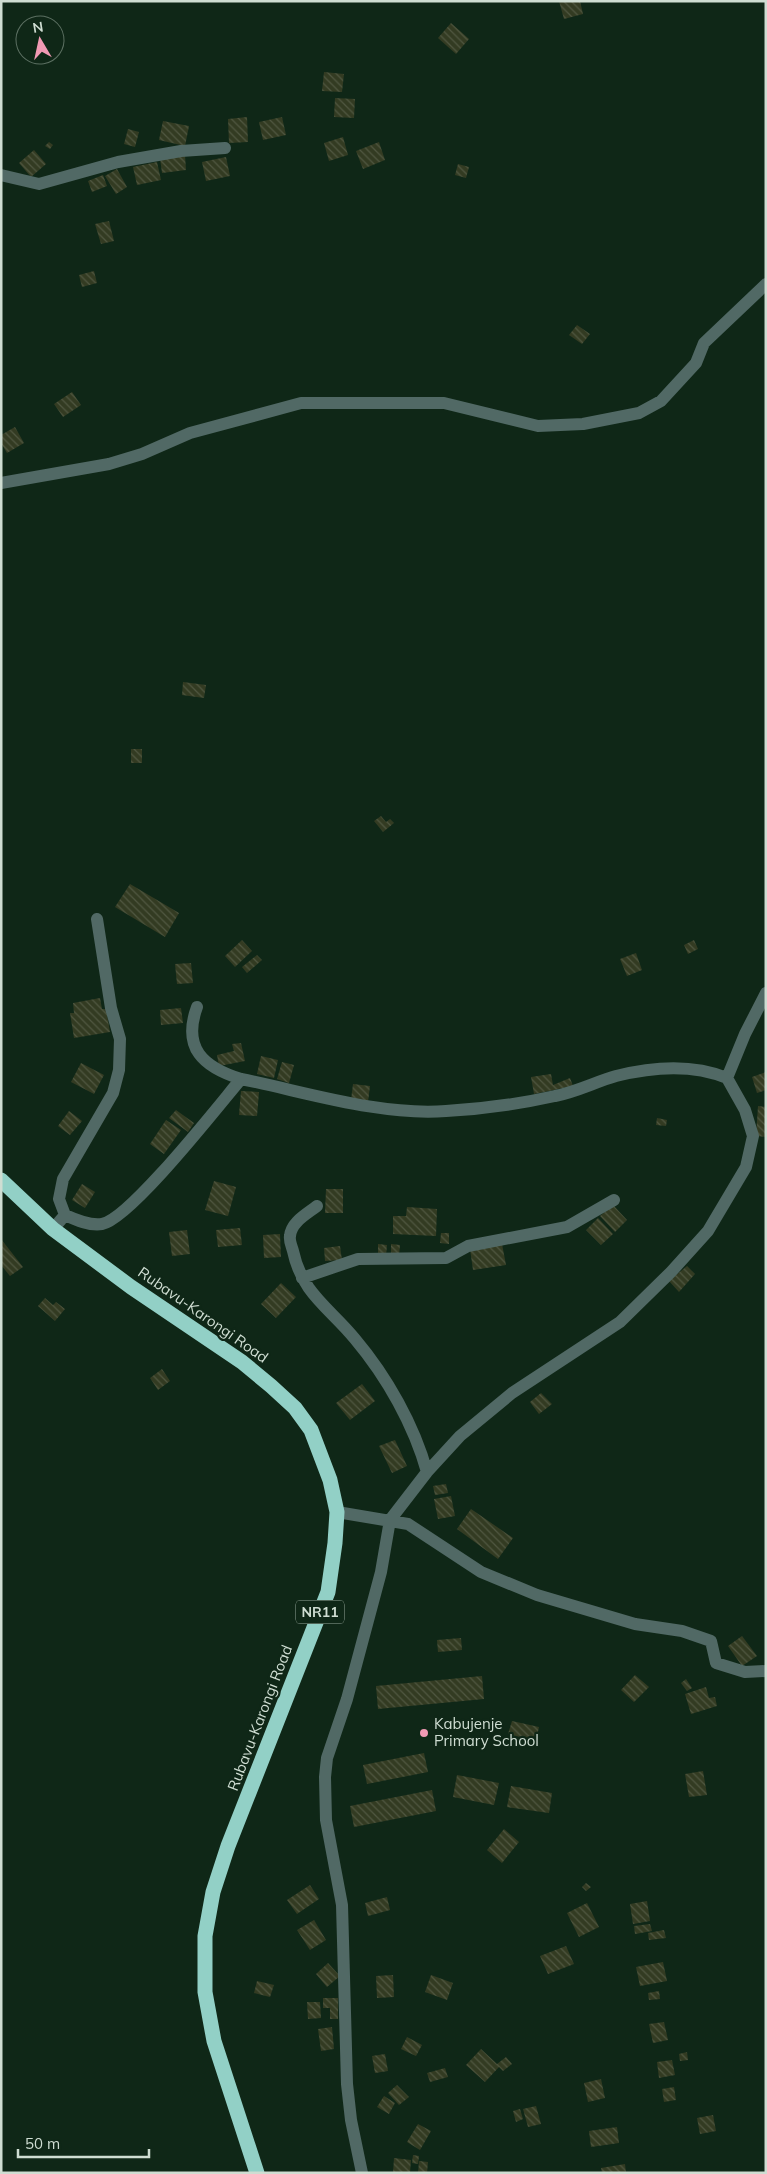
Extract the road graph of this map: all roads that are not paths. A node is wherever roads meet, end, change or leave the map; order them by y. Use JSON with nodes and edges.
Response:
{"nodes":[{"id":1,"x":225,"y":148,"type":"dead end"},
{"id":2,"x":1,"y":174,"type":"edge"},
{"id":3,"x":766,"y":284,"type":"edge"},
{"id":4,"x":1,"y":482,"type":"edge"},
{"id":5,"x":97,"y":919,"type":"dead end"},
{"id":6,"x":766,"y":993,"type":"edge"},
{"id":7,"x":197,"y":1007,"type":"dead end"},
{"id":8,"x":727,"y":1078,"type":"junction"},
{"id":9,"x":241,"y":1079,"type":"junction"},
{"id":10,"x":1,"y":1180,"type":"edge"},
{"id":11,"x":614,"y":1200,"type":"dead end"},
{"id":12,"x":317,"y":1206,"type":"dead end"},
{"id":13,"x":65,"y":1216,"type":"junction"},
{"id":14,"x":53,"y":1228,"type":"junction"},
{"id":15,"x":302,"y":1278,"type":"junction"},
{"id":16,"x":427,"y":1472,"type":"junction"},
{"id":17,"x":337,"y":1512,"type":"junction"},
{"id":18,"x":390,"y":1520,"type":"junction"},
{"id":19,"x":766,"y":1671,"type":"edge"},
{"id":20,"x":257,"y":2173,"type":"edge"},
{"id":21,"x":362,"y":2173,"type":"edge"}],
"edges":[{"from":1,"to":2,"type":"street"},
{"from":3,"to":4,"type":"street"},
{"from":5,"to":13,"type":"street"},
{"from":6,"to":8,"type":"street"},
{"from":7,"to":9,"type":"street"},
{"from":8,"to":9,"type":"street"},
{"from":8,"to":16,"type":"street"},
{"from":9,"to":13,"type":"street"},
{"from":10,"to":14,"type":"highway","name":"Rubavu-Karongi Road","number":"NR11"},
{"from":11,"to":15,"type":"street"},
{"from":12,"to":15,"type":"street"},
{"from":13,"to":14,"type":"street"},
{"from":14,"to":17,"type":"highway","name":"Rubavu-Karongi Road","number":"NR11"},
{"from":15,"to":16,"type":"street"},
{"from":16,"to":18,"type":"street"},
{"from":17,"to":18,"type":"street"},
{"from":17,"to":20,"type":"highway","name":"Rubavu-Karongi Road","number":"NR11"},
{"from":18,"to":19,"type":"street"},
{"from":18,"to":21,"type":"street"}]}
